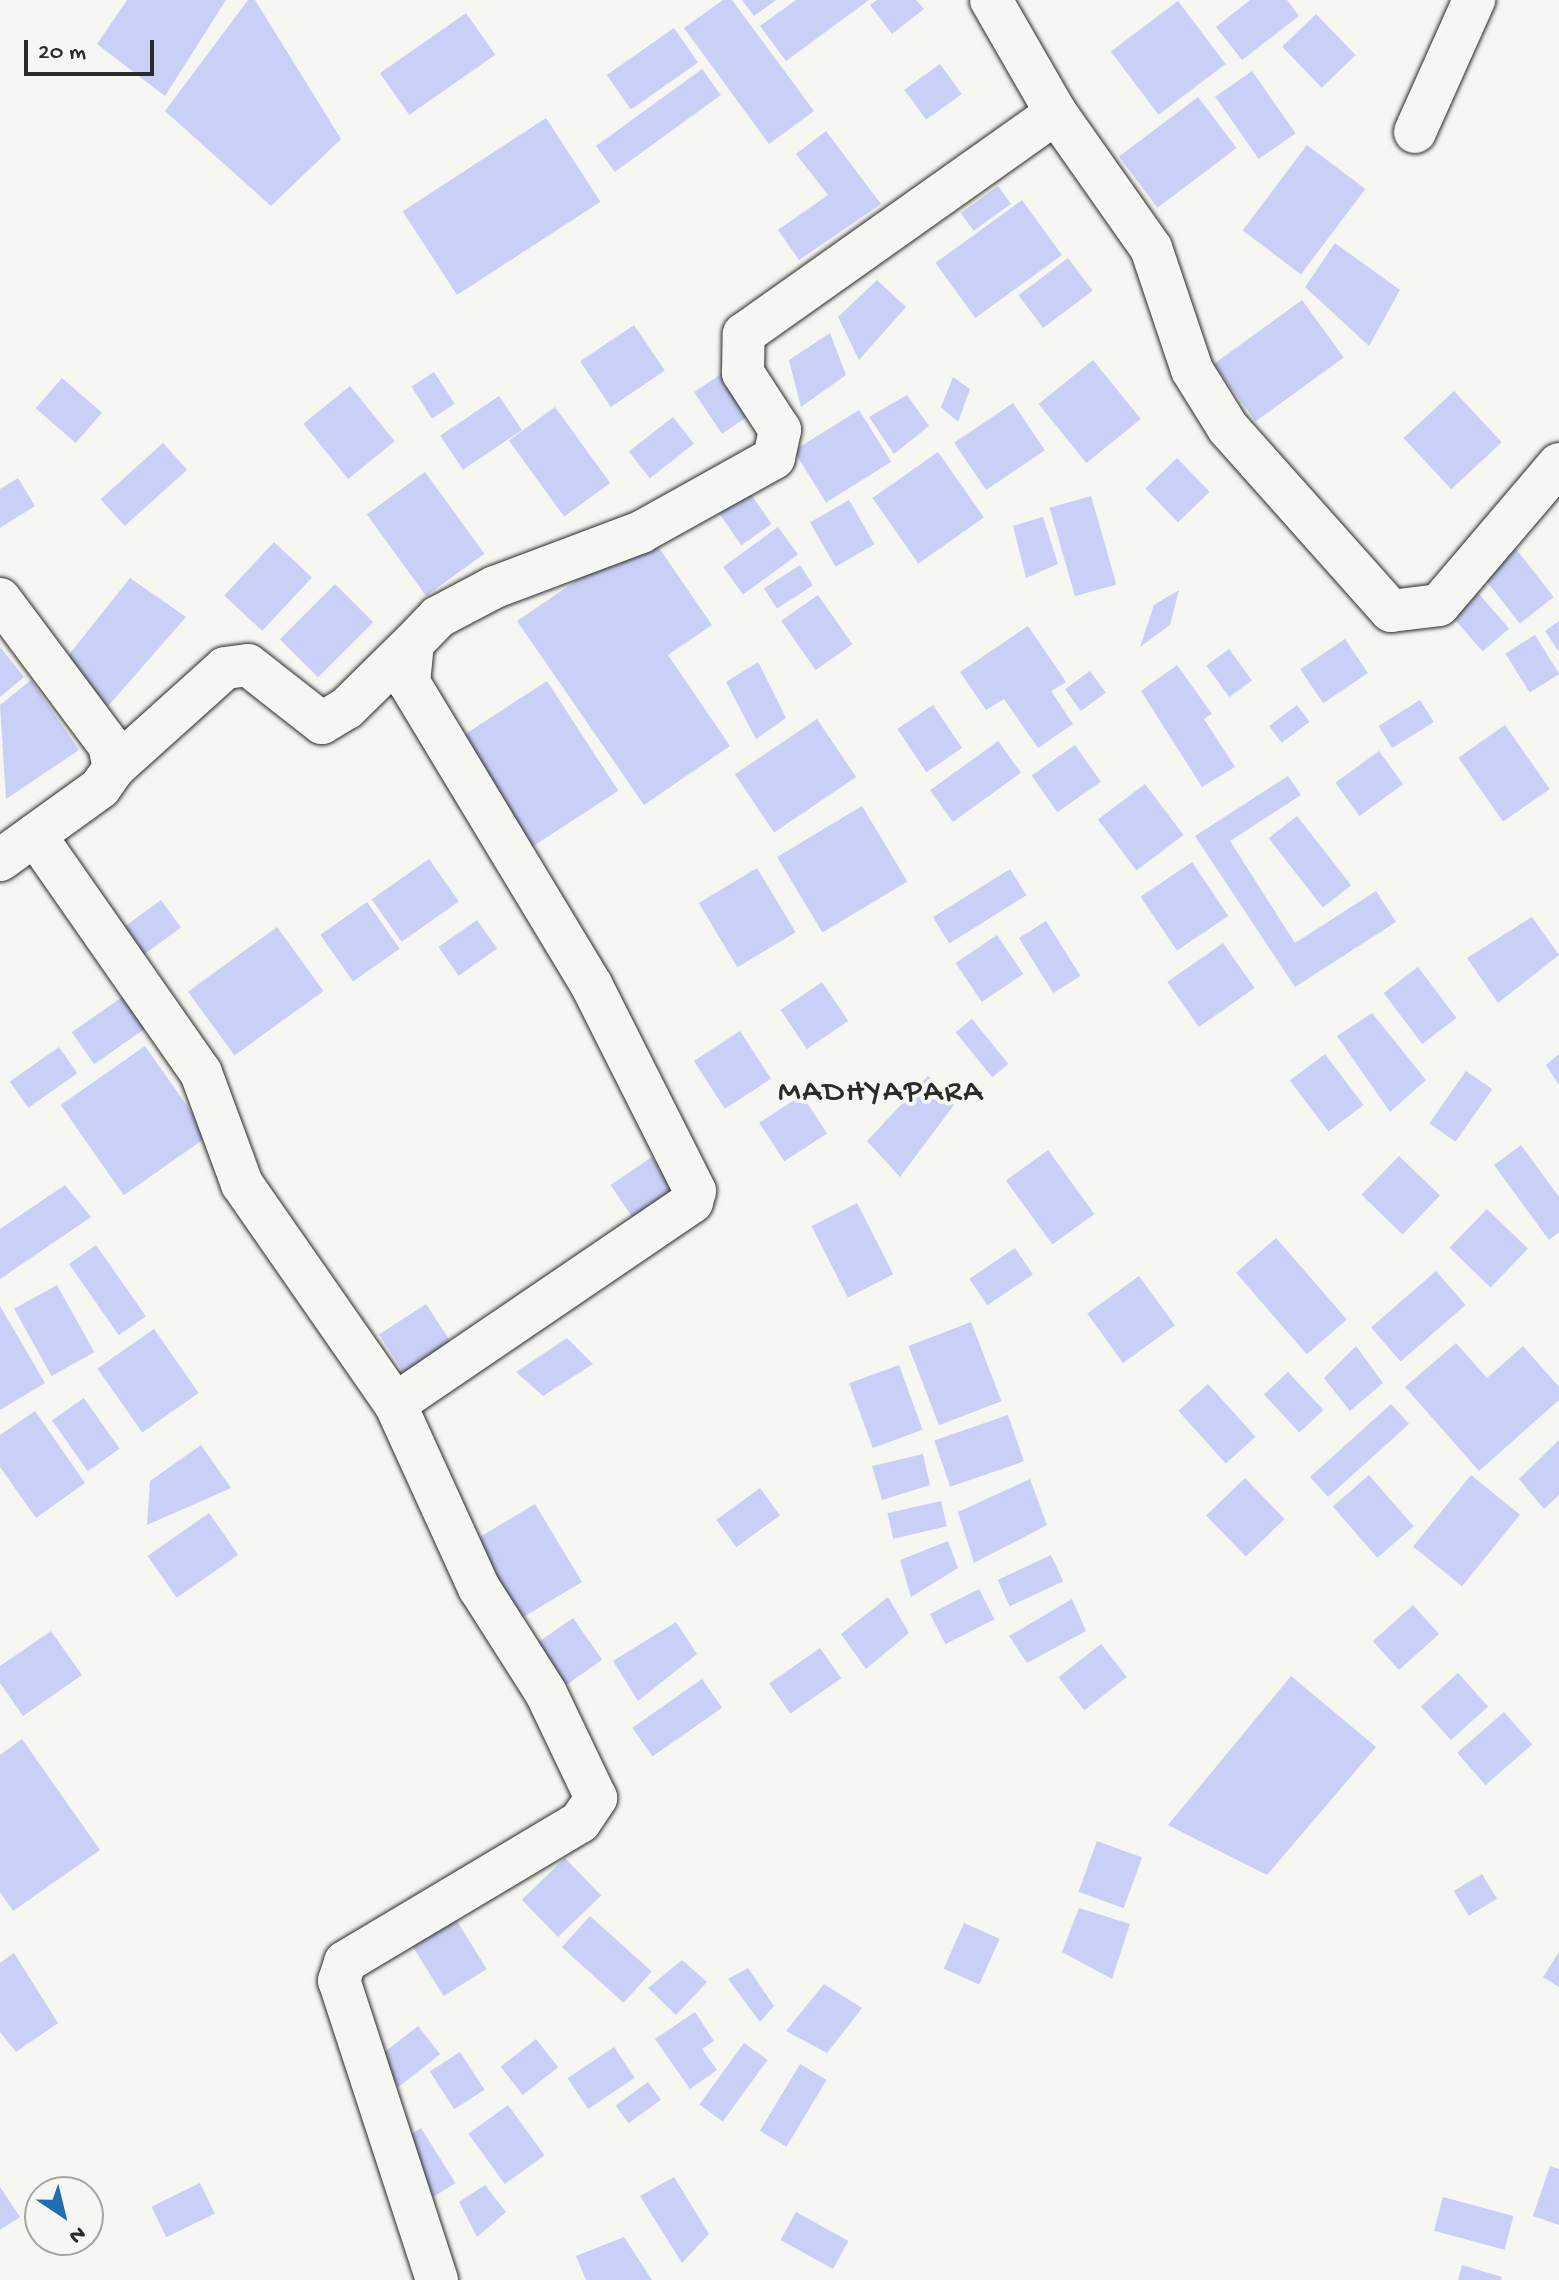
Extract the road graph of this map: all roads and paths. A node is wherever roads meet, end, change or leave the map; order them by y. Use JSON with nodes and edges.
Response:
{"nodes":[{"id":1,"x":991,"y":0,"type":"edge"},
{"id":2,"x":1474,"y":0,"type":"edge"},
{"id":3,"x":1056,"y":113,"type":"junction"},
{"id":4,"x":1415,"y":132,"type":"dead end"},
{"id":5,"x":1559,"y":464,"type":"edge"},
{"id":6,"x":0,"y":599,"type":"edge"},
{"id":7,"x":413,"y":643,"type":"junction"},
{"id":8,"x":114,"y":768,"type":"junction"},
{"id":9,"x":35,"y":835,"type":"junction"},
{"id":10,"x":0,"y":860,"type":"edge"},
{"id":11,"x":395,"y":1404,"type":"junction"},
{"id":12,"x":437,"y":2280,"type":"edge"}],
"edges":[{"from":1,"to":3,"type":"street"},
{"from":2,"to":4,"type":"street"},
{"from":3,"to":5,"type":"street"},
{"from":3,"to":7,"type":"street"},
{"from":6,"to":8,"type":"street"},
{"from":7,"to":8,"type":"street"},
{"from":7,"to":11,"type":"street"},
{"from":8,"to":9,"type":"street"},
{"from":9,"to":10,"type":"street"},
{"from":9,"to":11,"type":"street"},
{"from":11,"to":12,"type":"street"}]}
